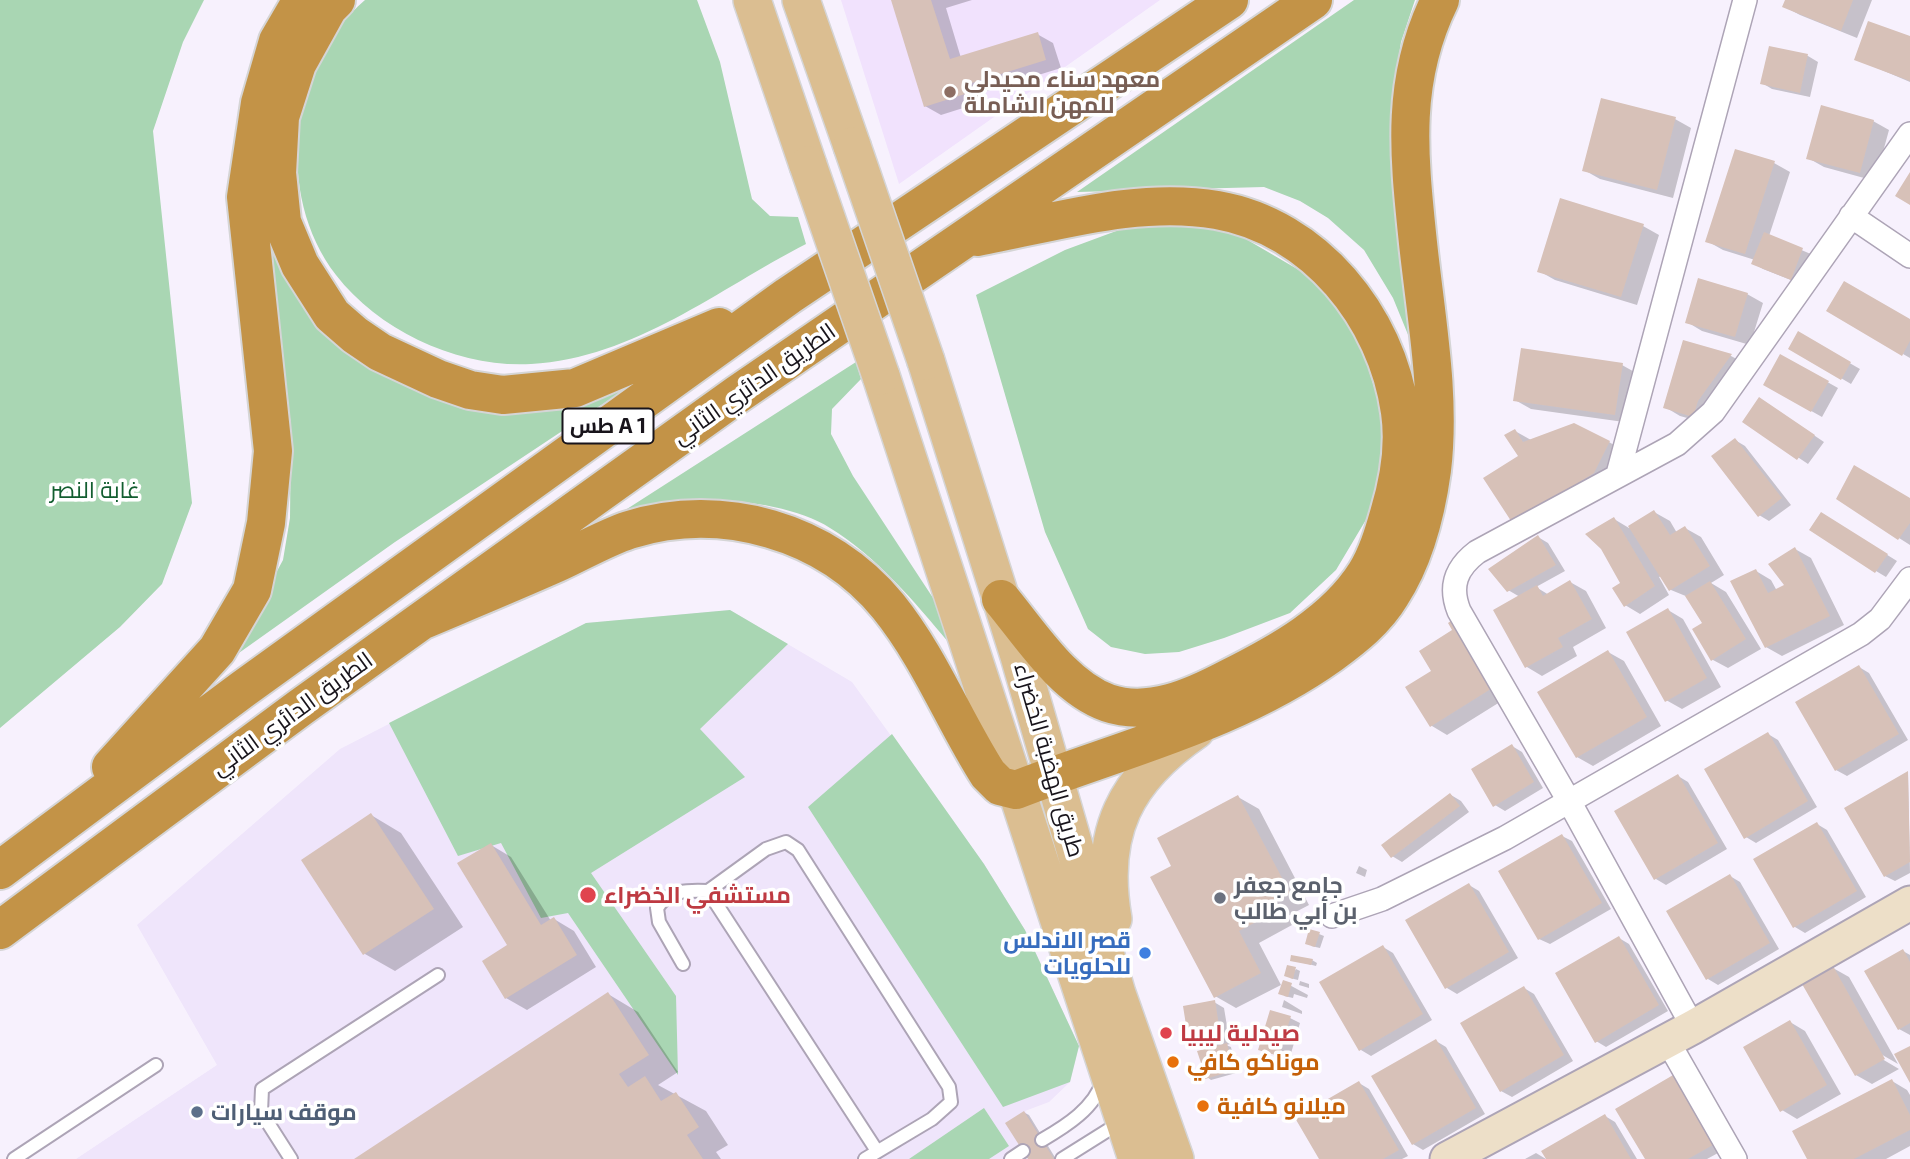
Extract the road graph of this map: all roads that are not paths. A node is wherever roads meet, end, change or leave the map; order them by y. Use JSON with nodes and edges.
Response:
{"nodes":[{"id":1,"x":302,"y":0,"type":"edge"},
{"id":2,"x":336,"y":0,"type":"edge"},
{"id":3,"x":752,"y":0,"type":"edge"},
{"id":4,"x":801,"y":0,"type":"edge"},
{"id":5,"x":1229,"y":0,"type":"edge"},
{"id":6,"x":1313,"y":0,"type":"edge"},
{"id":7,"x":1440,"y":0,"type":"edge"},
{"id":8,"x":1745,"y":0,"type":"edge"},
{"id":9,"x":1910,"y":134,"type":"edge"},
{"id":10,"x":1851,"y":216,"type":"junction"},
{"id":11,"x":961,"y":240,"type":"junction"},
{"id":12,"x":1910,"y":256,"type":"edge"},
{"id":13,"x":788,"y":296,"type":"junction"},
{"id":14,"x":1618,"y":474,"type":"junction"},
{"id":15,"x":1910,"y":579,"type":"edge"},
{"id":16,"x":1001,"y":599,"type":"junction"},
{"id":17,"x":421,"y":621,"type":"junction"},
{"id":18,"x":1205,"y":723,"type":"junction"},
{"id":19,"x":1053,"y":775,"type":"junction"},
{"id":20,"x":1016,"y":790,"type":"junction"},
{"id":21,"x":1569,"y":801,"type":"junction"},
{"id":22,"x":51,"y":832,"type":"junction"},
{"id":23,"x":0,"y":870,"type":"edge"},
{"id":24,"x":708,"y":891,"type":"junction"},
{"id":25,"x":1910,"y":903,"type":"edge"},
{"id":26,"x":1332,"y":916,"type":"dead end"},
{"id":27,"x":0,"y":930,"type":"edge"},
{"id":28,"x":683,"y":964,"type":"dead end"},
{"id":29,"x":438,"y":975,"type":"dead end"},
{"id":30,"x":1680,"y":1033,"type":"junction"},
{"id":31,"x":1133,"y":1040,"type":"junction"},
{"id":32,"x":156,"y":1065,"type":"dead end"},
{"id":33,"x":1106,"y":1065,"type":"junction"},
{"id":34,"x":1139,"y":1108,"type":"junction"},
{"id":35,"x":1042,"y":1140,"type":"dead end"},
{"id":36,"x":877,"y":1151,"type":"junction"},
{"id":37,"x":1023,"y":1152,"type":"dead end"},
{"id":38,"x":14,"y":1159,"type":"edge"},
{"id":39,"x":291,"y":1159,"type":"edge"},
{"id":40,"x":865,"y":1159,"type":"edge"},
{"id":41,"x":1011,"y":1159,"type":"edge"},
{"id":42,"x":1062,"y":1159,"type":"edge"},
{"id":43,"x":1137,"y":1159,"type":"edge"},
{"id":44,"x":1175,"y":1159,"type":"edge"},
{"id":45,"x":1447,"y":1159,"type":"edge"},
{"id":46,"x":1735,"y":1159,"type":"edge"}],
"edges":[{"from":1,"to":22,"type":"highway"},
{"from":2,"to":13,"type":"highway"},
{"from":3,"to":20,"type":"main road","name":"طريق الهضبة الخضراء","bridge":true},
{"from":4,"to":16,"type":"main road","name":"طريق الهضبة الخضراء","bridge":true},
{"from":5,"to":13,"type":"highway","number":"طس A 1"},
{"from":6,"to":11,"type":"highway","name":"الطريق الدائري الثاني","number":"طس A 1"},
{"from":7,"to":18,"type":"highway"},
{"from":8,"to":14,"type":"street"},
{"from":9,"to":10,"type":"street"},
{"from":10,"to":12,"type":"street"},
{"from":10,"to":14,"type":"street"},
{"from":11,"to":16,"type":"highway"},
{"from":11,"to":17,"type":"highway","name":"الطريق الدائري الثاني","number":"طس A 1"},
{"from":13,"to":22,"type":"highway","number":"طس A 1"},
{"from":14,"to":21,"type":"street"},
{"from":15,"to":21,"type":"street"},
{"from":16,"to":19,"type":"main road","name":"طريق الهضبة الخضراء"},
{"from":17,"to":20,"type":"highway"},
{"from":17,"to":27,"type":"highway","name":"الطريق الدائري الثاني","number":"طس A 1"},
{"from":18,"to":19,"type":"highway"},
{"from":18,"to":31,"type":"main road"},
{"from":19,"to":20,"type":"highway"},
{"from":19,"to":31,"type":"main road","name":"طريق الهضبة الخضراء"},
{"from":20,"to":33,"type":"main road","name":"طريق الهضبة الخضراء"},
{"from":21,"to":26,"type":"street"},
{"from":21,"to":30,"type":"street"},
{"from":22,"to":23,"type":"highway","number":"طس A 1"},
{"from":24,"to":28,"type":"lane"},
{"from":24,"to":36,"type":"lane"},
{"from":24,"to":36,"type":"lane"},
{"from":25,"to":30,"type":"street"},
{"from":29,"to":39,"type":"lane"},
{"from":30,"to":45,"type":"street"},
{"from":30,"to":46,"type":"street"},
{"from":31,"to":34,"type":"main road","name":"طريق الهضبة الخضراء"},
{"from":32,"to":38,"type":"lane"},
{"from":33,"to":34,"type":"main road","name":"طريق الهضبة الخضراء"},
{"from":33,"to":35,"type":"lane"},
{"from":34,"to":42,"type":"lane"},
{"from":34,"to":43,"type":"main road","name":"طريق الهضبة الخضراء"},
{"from":34,"to":44,"type":"main road","name":"طريق الهضبة الخضراء"},
{"from":36,"to":40,"type":"lane"},
{"from":37,"to":41,"type":"lane"}]}
